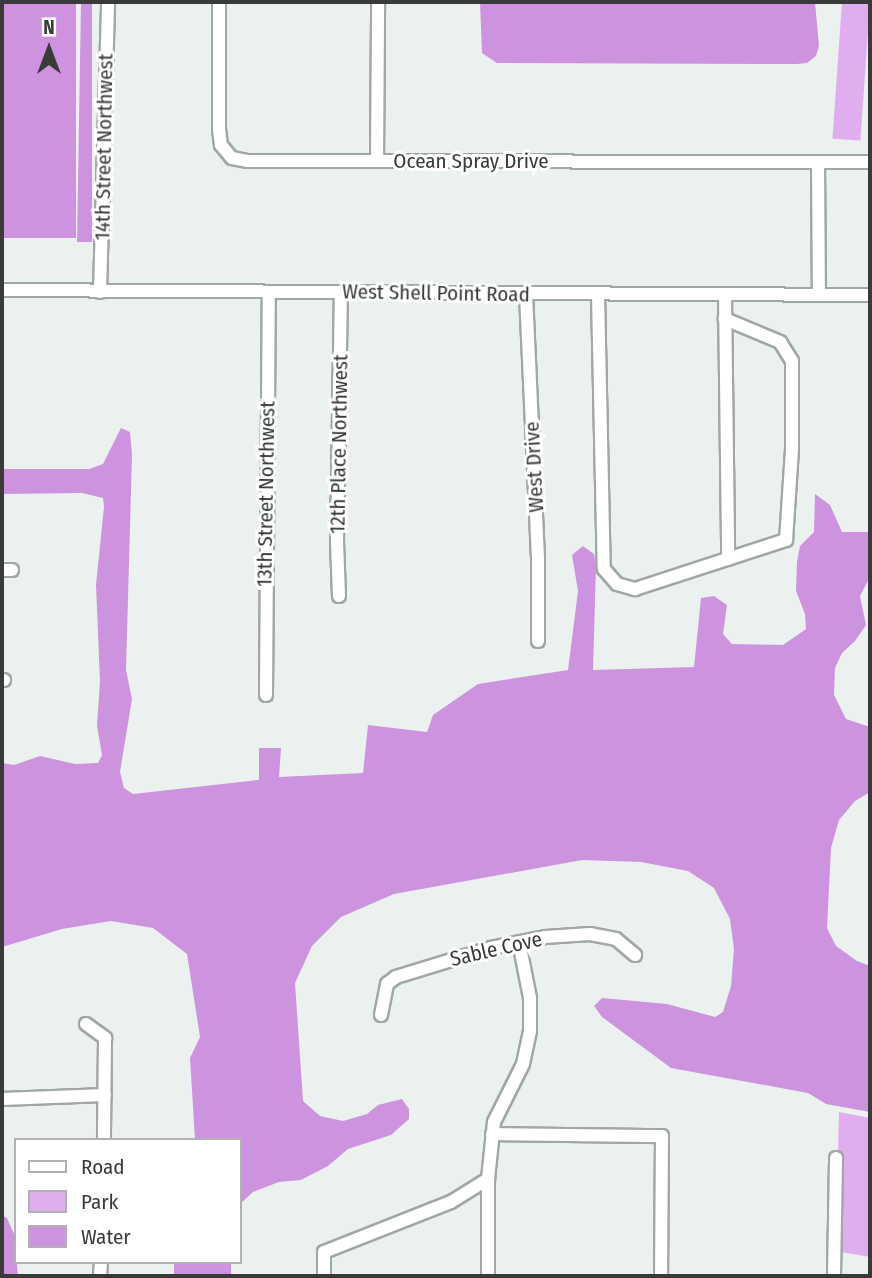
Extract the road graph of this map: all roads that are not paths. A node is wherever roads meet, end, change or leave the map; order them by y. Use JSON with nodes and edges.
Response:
{"nodes":[{"id":1,"x":108,"y":2,"type":"edge"},
{"id":2,"x":219,"y":2,"type":"edge"},
{"id":3,"x":378,"y":2,"type":"edge"},
{"id":4,"x":377,"y":161,"type":"junction"},
{"id":5,"x":818,"y":162,"type":"junction"},
{"id":6,"x":870,"y":162,"type":"edge"},
{"id":7,"x":2,"y":290,"type":"edge"},
{"id":8,"x":100,"y":292,"type":"junction"},
{"id":9,"x":269,"y":292,"type":"junction"},
{"id":10,"x":341,"y":292,"type":"junction"},
{"id":11,"x":526,"y":293,"type":"junction"},
{"id":12,"x":598,"y":294,"type":"junction"},
{"id":13,"x":725,"y":295,"type":"junction"},
{"id":14,"x":819,"y":295,"type":"junction"},
{"id":15,"x":870,"y":295,"type":"edge"},
{"id":16,"x":725,"y":319,"type":"junction"},
{"id":17,"x":728,"y":559,"type":"junction"},
{"id":18,"x":339,"y":596,"type":"dead end"},
{"id":19,"x":538,"y":640,"type":"dead end"},
{"id":20,"x":266,"y":695,"type":"dead end"},
{"id":21,"x":519,"y":942,"type":"junction"},
{"id":22,"x":635,"y":956,"type":"dead end"},
{"id":23,"x":381,"y":1015,"type":"dead end"},
{"id":24,"x":86,"y":1024,"type":"dead end"},
{"id":25,"x":105,"y":1095,"type":"junction"},
{"id":26,"x":2,"y":1099,"type":"edge"},
{"id":27,"x":492,"y":1134,"type":"junction"},
{"id":28,"x":104,"y":1138,"type":"edge"},
{"id":29,"x":835,"y":1158,"type":"dead end"},
{"id":30,"x":488,"y":1179,"type":"junction"},
{"id":31,"x":324,"y":1276,"type":"edge"},
{"id":32,"x":488,"y":1276,"type":"edge"},
{"id":33,"x":661,"y":1276,"type":"edge"},
{"id":34,"x":834,"y":1276,"type":"edge"}],
"edges":[{"from":1,"to":8,"type":"street","name":"14th Street Northwest"},
{"from":2,"to":4,"type":"street","name":"Ocean Spray Drive"},
{"from":3,"to":4,"type":"street"},
{"from":4,"to":5,"type":"street","name":"Ocean Spray Drive"},
{"from":5,"to":6,"type":"street","name":"Ocean Spray Drive"},
{"from":5,"to":14,"type":"street"},
{"from":7,"to":8,"type":"street","name":"West Shell Point Road"},
{"from":8,"to":9,"type":"street","name":"West Shell Point Road"},
{"from":9,"to":10,"type":"street","name":"West Shell Point Road"},
{"from":9,"to":20,"type":"street","name":"13th Street Northwest"},
{"from":10,"to":11,"type":"street","name":"West Shell Point Road"},
{"from":10,"to":18,"type":"street","name":"12th Place Northwest"},
{"from":11,"to":12,"type":"street","name":"West Shell Point Road"},
{"from":11,"to":19,"type":"street","name":"West Drive"},
{"from":12,"to":13,"type":"street","name":"West Shell Point Road"},
{"from":12,"to":17,"type":"street"},
{"from":13,"to":14,"type":"street","name":"West Shell Point Road"},
{"from":13,"to":16,"type":"street"},
{"from":14,"to":15,"type":"street","name":"West Shell Point Road"},
{"from":16,"to":17,"type":"street"},
{"from":16,"to":17,"type":"street"},
{"from":21,"to":22,"type":"street","name":"Sable Cove"},
{"from":21,"to":23,"type":"street","name":"Sable Cove"},
{"from":21,"to":27,"type":"street"},
{"from":24,"to":25,"type":"street"},
{"from":25,"to":26,"type":"street"},
{"from":25,"to":28,"type":"street"},
{"from":27,"to":30,"type":"street"},
{"from":27,"to":33,"type":"street"},
{"from":29,"to":34,"type":"street"},
{"from":30,"to":31,"type":"street"},
{"from":30,"to":32,"type":"street"}]}
